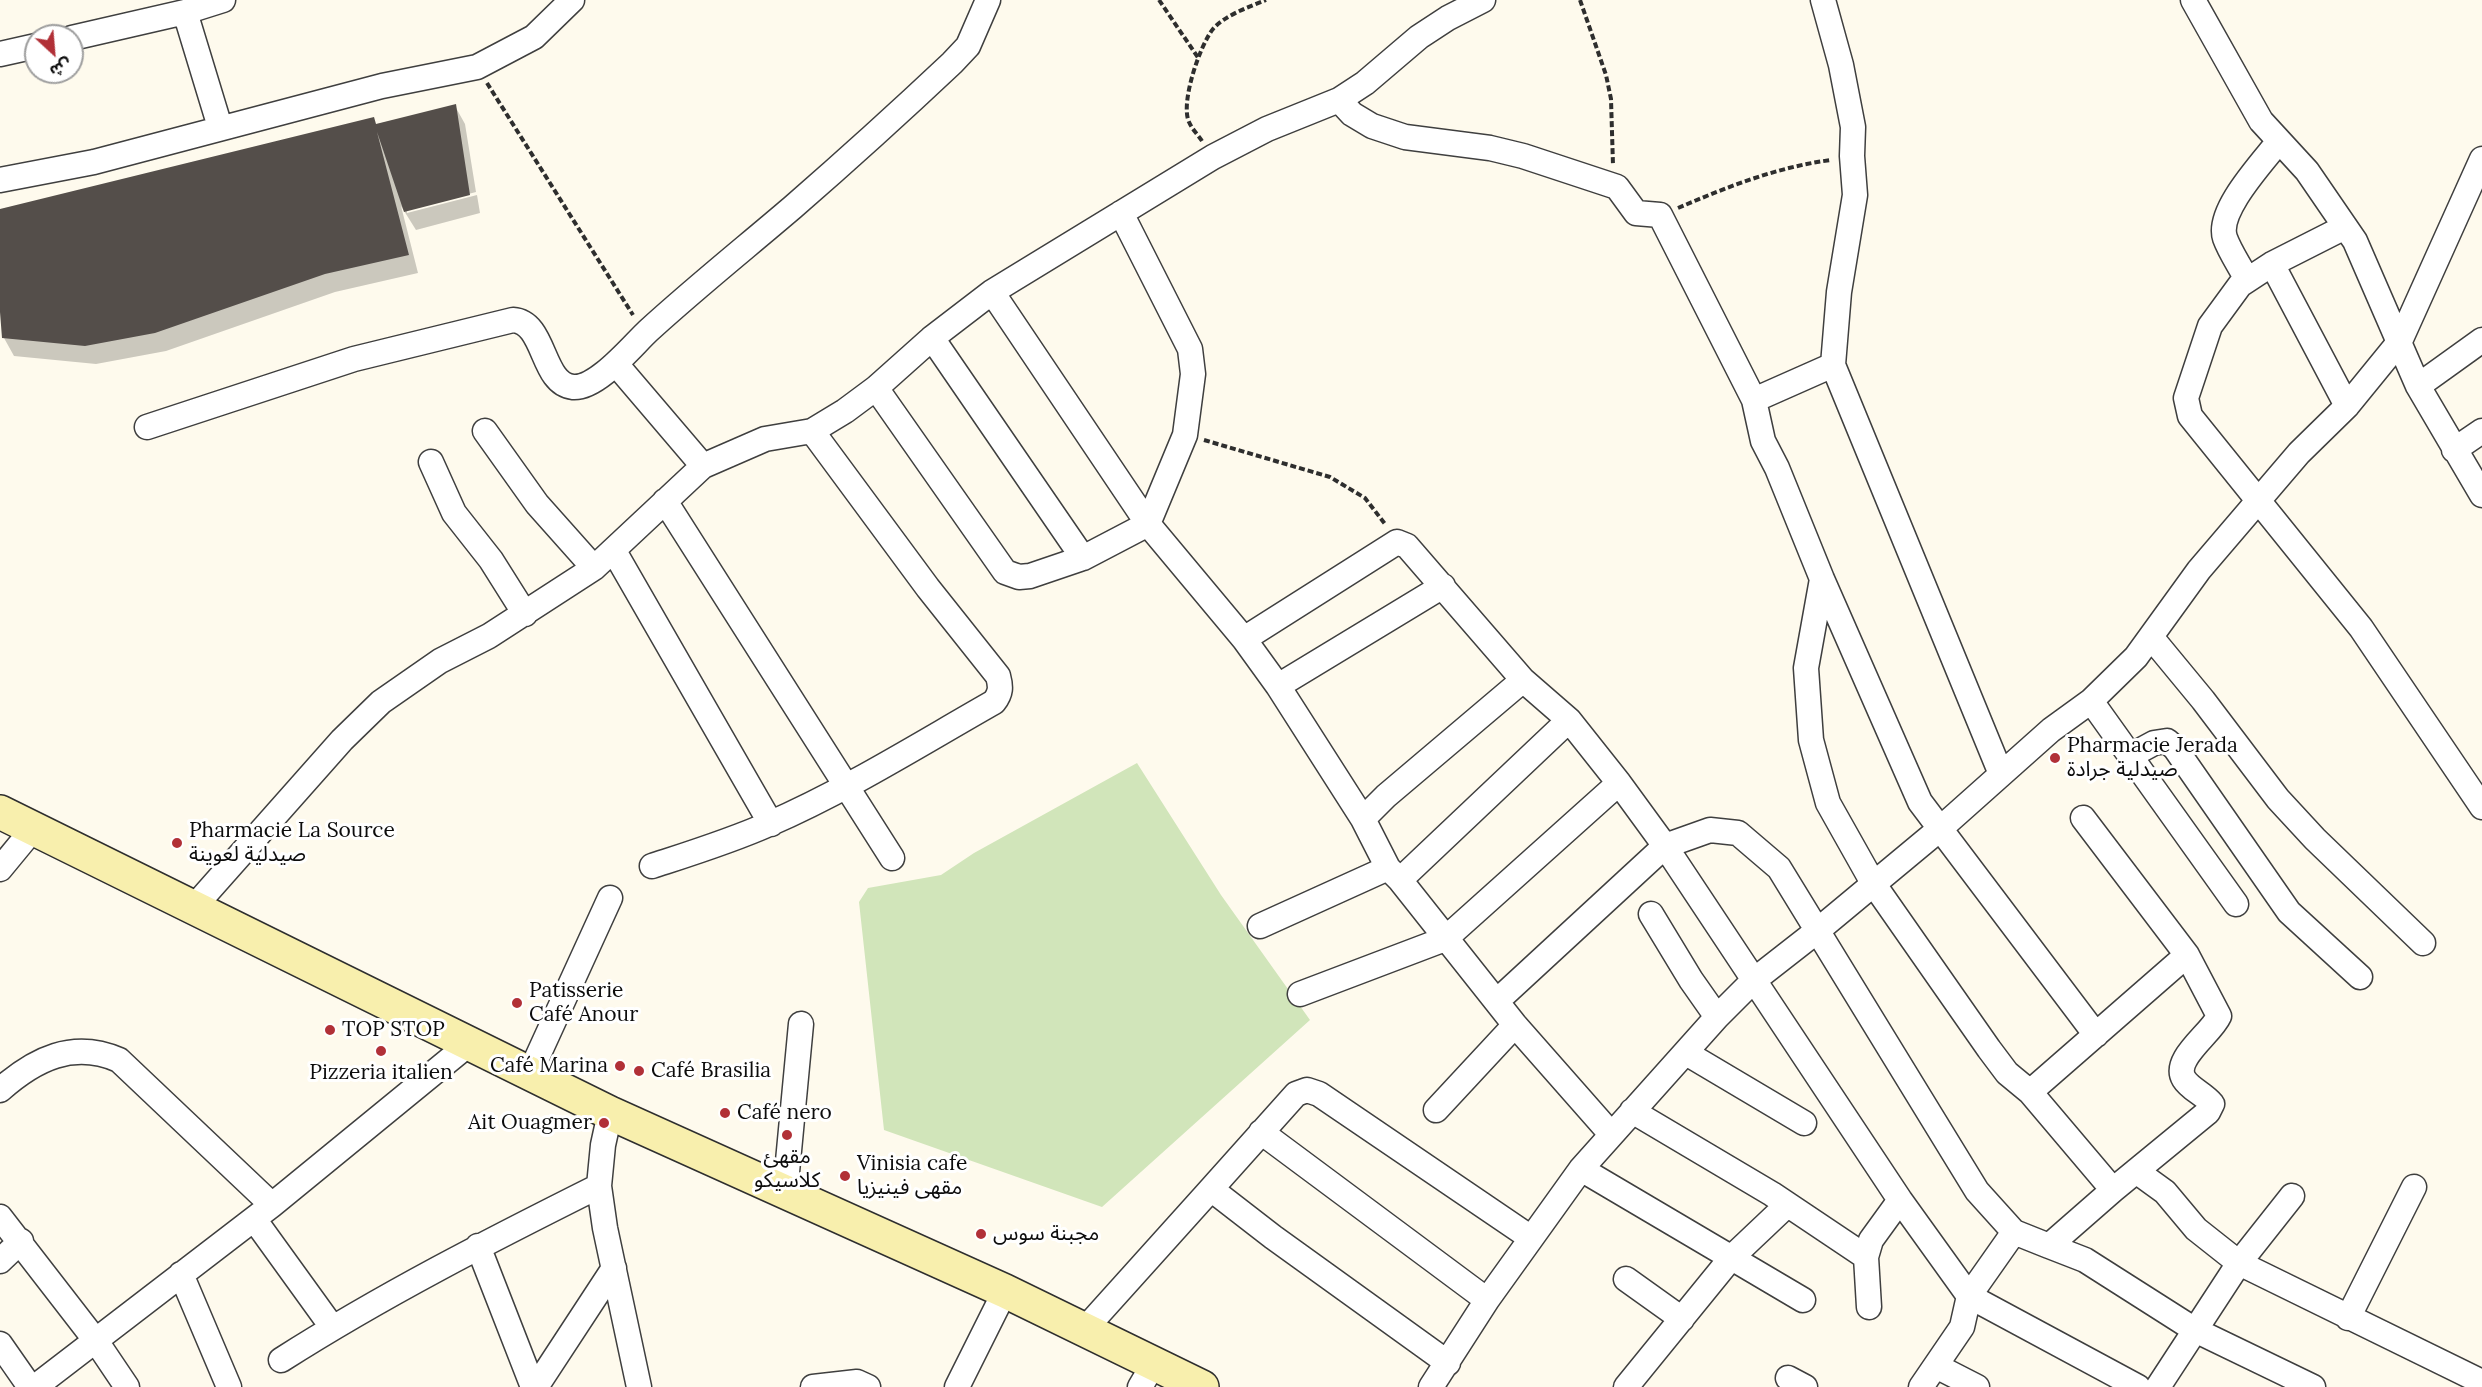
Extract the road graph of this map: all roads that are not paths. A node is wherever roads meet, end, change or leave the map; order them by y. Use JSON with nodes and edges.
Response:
{"nodes":[{"id":1,"x":223,"y":0,"type":"edge"},
{"id":2,"x":572,"y":0,"type":"edge"},
{"id":3,"x":988,"y":0,"type":"edge"},
{"id":4,"x":1483,"y":0,"type":"edge"},
{"id":5,"x":1823,"y":0,"type":"edge"},
{"id":6,"x":2193,"y":0,"type":"edge"},
{"id":7,"x":185,"y":12,"type":"junction"},
{"id":8,"x":84,"y":35,"type":"edge"},
{"id":9,"x":24,"y":49,"type":"edge"},
{"id":10,"x":0,"y":54,"type":"edge"},
{"id":11,"x":1339,"y":100,"type":"junction"},
{"id":12,"x":220,"y":127,"type":"junction"},
{"id":13,"x":2279,"y":141,"type":"junction"},
{"id":14,"x":2482,"y":159,"type":"edge"},
{"id":15,"x":0,"y":180,"type":"edge"},
{"id":16,"x":1121,"y":213,"type":"junction"},
{"id":17,"x":2345,"y":227,"type":"junction"},
{"id":18,"x":2272,"y":264,"type":"junction"},
{"id":19,"x":2247,"y":280,"type":"junction"},
{"id":20,"x":992,"y":292,"type":"junction"},
{"id":21,"x":932,"y":338,"type":"junction"},
{"id":22,"x":2482,"y":340,"type":"edge"},
{"id":23,"x":2400,"y":341,"type":"junction"},
{"id":24,"x":616,"y":364,"type":"junction"},
{"id":25,"x":1833,"y":365,"type":"junction"},
{"id":26,"x":2418,"y":386,"type":"junction"},
{"id":27,"x":876,"y":388,"type":"junction"},
{"id":28,"x":1754,"y":400,"type":"junction"},
{"id":29,"x":2347,"y":406,"type":"junction"},
{"id":30,"x":147,"y":427,"type":"dead end"},
{"id":31,"x":485,"y":431,"type":"dead end"},
{"id":32,"x":812,"y":431,"type":"junction"},
{"id":33,"x":2482,"y":431,"type":"edge"},
{"id":34,"x":2454,"y":450,"type":"junction"},
{"id":35,"x":431,"y":462,"type":"dead end"},
{"id":36,"x":703,"y":466,"type":"junction"},
{"id":37,"x":2482,"y":495,"type":"edge"},
{"id":38,"x":665,"y":501,"type":"junction"},
{"id":39,"x":2258,"y":502,"type":"junction"},
{"id":40,"x":1148,"y":524,"type":"junction"},
{"id":41,"x":614,"y":551,"type":"junction"},
{"id":42,"x":1083,"y":558,"type":"junction"},
{"id":43,"x":594,"y":568,"type":"junction"},
{"id":44,"x":1822,"y":579,"type":"junction"},
{"id":45,"x":1443,"y":586,"type":"junction"},
{"id":46,"x":525,"y":614,"type":"junction"},
{"id":47,"x":2151,"y":638,"type":"junction"},
{"id":48,"x":1244,"y":639,"type":"junction"},
{"id":49,"x":1523,"y":680,"type":"junction"},
{"id":50,"x":1278,"y":686,"type":"junction"},
{"id":51,"x":2091,"y":701,"type":"junction"},
{"id":52,"x":1569,"y":720,"type":"junction"},
{"id":53,"x":2130,"y":756,"type":"junction"},
{"id":54,"x":2001,"y":774,"type":"junction"},
{"id":55,"x":1619,"y":783,"type":"junction"},
{"id":56,"x":847,"y":785,"type":"junction"},
{"id":57,"x":2482,"y":807,"type":"edge"},
{"id":58,"x":0,"y":812,"type":"edge"},
{"id":59,"x":2083,"y":818,"type":"dead end"},
{"id":60,"x":1363,"y":819,"type":"junction"},
{"id":61,"x":771,"y":824,"type":"junction"},
{"id":62,"x":1941,"y":828,"type":"junction"},
{"id":63,"x":33,"y":829,"type":"junction"},
{"id":64,"x":1665,"y":846,"type":"junction"},
{"id":65,"x":892,"y":858,"type":"dead end"},
{"id":66,"x":652,"y":866,"type":"dead end"},
{"id":67,"x":0,"y":869,"type":"edge"},
{"id":68,"x":1394,"y":874,"type":"junction"},
{"id":69,"x":1873,"y":883,"type":"junction"},
{"id":70,"x":610,"y":898,"type":"dead end"},
{"id":71,"x":2236,"y":904,"type":"dead end"},
{"id":72,"x":194,"y":907,"type":"junction"},
{"id":73,"x":1651,"y":914,"type":"dead end"},
{"id":74,"x":1260,"y":926,"type":"dead end"},
{"id":75,"x":1817,"y":931,"type":"junction"},
{"id":76,"x":1444,"y":939,"type":"junction"},
{"id":77,"x":2423,"y":943,"type":"dead end"},
{"id":78,"x":2187,"y":955,"type":"junction"},
{"id":79,"x":2360,"y":977,"type":"dead end"},
{"id":80,"x":1753,"y":981,"type":"junction"},
{"id":81,"x":1300,"y":994,"type":"dead end"},
{"id":82,"x":1497,"y":1002,"type":"junction"},
{"id":83,"x":1717,"y":1017,"type":"junction"},
{"id":84,"x":801,"y":1024,"type":"dead end"},
{"id":85,"x":1515,"y":1025,"type":"junction"},
{"id":86,"x":2096,"y":1035,"type":"junction"},
{"id":87,"x":470,"y":1043,"type":"junction"},
{"id":88,"x":1686,"y":1053,"type":"junction"},
{"id":89,"x":530,"y":1073,"type":"junction"},
{"id":90,"x":0,"y":1090,"type":"edge"},
{"id":91,"x":2030,"y":1092,"type":"junction"},
{"id":92,"x":1436,"y":1110,"type":"dead end"},
{"id":93,"x":1632,"y":1111,"type":"junction"},
{"id":94,"x":610,"y":1113,"type":"junction"},
{"id":95,"x":1804,"y":1123,"type":"dead end"},
{"id":96,"x":1261,"y":1132,"type":"junction"},
{"id":97,"x":1611,"y":1134,"type":"junction"},
{"id":98,"x":1581,"y":1169,"type":"junction"},
{"id":99,"x":2136,"y":1171,"type":"junction"},
{"id":100,"x":599,"y":1186,"type":"junction"},
{"id":101,"x":2414,"y":1187,"type":"dead end"},
{"id":102,"x":1211,"y":1189,"type":"junction"},
{"id":103,"x":2113,"y":1190,"type":"junction"},
{"id":104,"x":785,"y":1193,"type":"junction"},
{"id":105,"x":2292,"y":1196,"type":"dead end"},
{"id":106,"x":1900,"y":1200,"type":"junction"},
{"id":107,"x":1787,"y":1205,"type":"junction"},
{"id":108,"x":263,"y":1212,"type":"junction"},
{"id":109,"x":0,"y":1217,"type":"edge"},
{"id":110,"x":2014,"y":1232,"type":"junction"},
{"id":111,"x":1532,"y":1238,"type":"junction"},
{"id":112,"x":21,"y":1241,"type":"junction"},
{"id":113,"x":478,"y":1246,"type":"junction"},
{"id":114,"x":2049,"y":1246,"type":"junction"},
{"id":115,"x":1866,"y":1257,"type":"junction"},
{"id":116,"x":1731,"y":1258,"type":"junction"},
{"id":117,"x":0,"y":1261,"type":"edge"},
{"id":118,"x":2239,"y":1263,"type":"junction"},
{"id":119,"x":614,"y":1268,"type":"junction"},
{"id":120,"x":181,"y":1274,"type":"junction"},
{"id":121,"x":1626,"y":1280,"type":"dead end"},
{"id":122,"x":1005,"y":1291,"type":"junction"},
{"id":123,"x":1969,"y":1296,"type":"junction"},
{"id":124,"x":1487,"y":1300,"type":"junction"},
{"id":125,"x":1803,"y":1300,"type":"dead end"},
{"id":126,"x":1869,"y":1307,"type":"dead end"},
{"id":127,"x":1682,"y":1318,"type":"junction"},
{"id":128,"x":2348,"y":1318,"type":"junction"},
{"id":129,"x":332,"y":1328,"type":"junction"},
{"id":130,"x":1085,"y":1329,"type":"junction"},
{"id":131,"x":2195,"y":1330,"type":"junction"},
{"id":132,"x":96,"y":1341,"type":"junction"},
{"id":133,"x":0,"y":1344,"type":"edge"},
{"id":134,"x":281,"y":1360,"type":"dead end"},
{"id":135,"x":1448,"y":1363,"type":"junction"},
{"id":136,"x":1936,"y":1366,"type":"junction"},
{"id":137,"x":1147,"y":1376,"type":"edge"},
{"id":138,"x":2482,"y":1382,"type":"edge"},
{"id":139,"x":30,"y":1387,"type":"edge"},
{"id":140,"x":35,"y":1387,"type":"edge"},
{"id":141,"x":127,"y":1387,"type":"edge"},
{"id":142,"x":229,"y":1387,"type":"edge"},
{"id":143,"x":534,"y":1387,"type":"edge"},
{"id":144,"x":639,"y":1387,"type":"edge"},
{"id":145,"x":814,"y":1387,"type":"edge"},
{"id":146,"x":868,"y":1387,"type":"edge"},
{"id":147,"x":957,"y":1387,"type":"edge"},
{"id":148,"x":1202,"y":1387,"type":"edge"},
{"id":149,"x":1431,"y":1387,"type":"edge"},
{"id":150,"x":1626,"y":1387,"type":"edge"},
{"id":151,"x":1921,"y":1387,"type":"edge"},
{"id":152,"x":1977,"y":1387,"type":"edge"},
{"id":153,"x":2138,"y":1387,"type":"edge"},
{"id":154,"x":2158,"y":1387,"type":"edge"},
{"id":155,"x":2313,"y":1387,"type":"edge"}],
"edges":[{"from":1,"to":7,"type":"street"},
{"from":2,"to":12,"type":"street"},
{"from":3,"to":24,"type":"street"},
{"from":4,"to":11,"type":"street"},
{"from":5,"to":25,"type":"street"},
{"from":6,"to":13,"type":"street"},
{"from":7,"to":8,"type":"street"},
{"from":7,"to":12,"type":"street"},
{"from":9,"to":10,"type":"street"},
{"from":11,"to":16,"type":"street"},
{"from":11,"to":28,"type":"street"},
{"from":12,"to":15,"type":"street"},
{"from":13,"to":17,"type":"street"},
{"from":13,"to":19,"type":"street"},
{"from":14,"to":23,"type":"street"},
{"from":16,"to":20,"type":"street"},
{"from":16,"to":40,"type":"street"},
{"from":17,"to":18,"type":"street"},
{"from":17,"to":23,"type":"street"},
{"from":18,"to":19,"type":"street"},
{"from":18,"to":29,"type":"street"},
{"from":19,"to":39,"type":"street"},
{"from":20,"to":21,"type":"street"},
{"from":20,"to":40,"type":"street"},
{"from":21,"to":27,"type":"street"},
{"from":21,"to":42,"type":"street"},
{"from":22,"to":26,"type":"street"},
{"from":23,"to":26,"type":"street"},
{"from":23,"to":29,"type":"street"},
{"from":24,"to":30,"type":"street"},
{"from":24,"to":36,"type":"street"},
{"from":25,"to":28,"type":"street"},
{"from":25,"to":54,"type":"street"},
{"from":26,"to":34,"type":"street"},
{"from":27,"to":32,"type":"street"},
{"from":27,"to":42,"type":"street"},
{"from":28,"to":44,"type":"street"},
{"from":29,"to":39,"type":"street"},
{"from":31,"to":43,"type":"street"},
{"from":32,"to":36,"type":"street"},
{"from":32,"to":56,"type":"street"},
{"from":33,"to":34,"type":"street"},
{"from":34,"to":37,"type":"street"},
{"from":35,"to":46,"type":"street"},
{"from":36,"to":38,"type":"street"},
{"from":38,"to":41,"type":"street"},
{"from":38,"to":56,"type":"street"},
{"from":39,"to":47,"type":"street"},
{"from":39,"to":57,"type":"street"},
{"from":40,"to":42,"type":"street"},
{"from":40,"to":48,"type":"street"},
{"from":41,"to":43,"type":"street"},
{"from":41,"to":61,"type":"street"},
{"from":43,"to":46,"type":"street"},
{"from":44,"to":62,"type":"street"},
{"from":44,"to":69,"type":"street"},
{"from":45,"to":48,"type":"street"},
{"from":45,"to":49,"type":"street"},
{"from":45,"to":50,"type":"street"},
{"from":46,"to":72,"type":"street"},
{"from":47,"to":51,"type":"street"},
{"from":47,"to":77,"type":"street"},
{"from":48,"to":50,"type":"street"},
{"from":49,"to":52,"type":"street"},
{"from":49,"to":60,"type":"street"},
{"from":50,"to":60,"type":"street"},
{"from":51,"to":53,"type":"street"},
{"from":51,"to":54,"type":"street"},
{"from":52,"to":55,"type":"street"},
{"from":52,"to":68,"type":"street"},
{"from":53,"to":71,"type":"street"},
{"from":53,"to":79,"type":"street"},
{"from":54,"to":62,"type":"street"},
{"from":55,"to":64,"type":"street"},
{"from":55,"to":76,"type":"street"},
{"from":56,"to":61,"type":"street"},
{"from":56,"to":65,"type":"street"},
{"from":58,"to":63,"type":"main road"},
{"from":59,"to":78,"type":"street"},
{"from":60,"to":68,"type":"street"},
{"from":61,"to":66,"type":"street"},
{"from":62,"to":69,"type":"street"},
{"from":62,"to":86,"type":"street"},
{"from":63,"to":67,"type":"street"},
{"from":63,"to":72,"type":"main road"},
{"from":64,"to":75,"type":"street"},
{"from":64,"to":80,"type":"street"},
{"from":64,"to":82,"type":"street"},
{"from":68,"to":74,"type":"street"},
{"from":68,"to":76,"type":"street"},
{"from":69,"to":75,"type":"street"},
{"from":69,"to":91,"type":"street"},
{"from":70,"to":89,"type":"street"},
{"from":72,"to":87,"type":"main road"},
{"from":73,"to":83,"type":"street"},
{"from":75,"to":80,"type":"street"},
{"from":75,"to":110,"type":"street"},
{"from":76,"to":81,"type":"street"},
{"from":76,"to":82,"type":"street"},
{"from":78,"to":86,"type":"street"},
{"from":78,"to":99,"type":"street"},
{"from":80,"to":83,"type":"street"},
{"from":80,"to":106,"type":"street"},
{"from":82,"to":85,"type":"street"},
{"from":83,"to":88,"type":"street"},
{"from":84,"to":104,"type":"street"},
{"from":85,"to":92,"type":"street"},
{"from":85,"to":97,"type":"street"},
{"from":86,"to":91,"type":"street"},
{"from":87,"to":89,"type":"main road"},
{"from":87,"to":108,"type":"street"},
{"from":88,"to":93,"type":"street"},
{"from":88,"to":95,"type":"street"},
{"from":89,"to":94,"type":"main road"},
{"from":90,"to":108,"type":"street"},
{"from":91,"to":103,"type":"street"},
{"from":93,"to":97,"type":"street"},
{"from":93,"to":107,"type":"street"},
{"from":94,"to":100,"type":"street"},
{"from":94,"to":104,"type":"main road"},
{"from":96,"to":102,"type":"street"},
{"from":96,"to":111,"type":"street"},
{"from":96,"to":124,"type":"street"},
{"from":97,"to":98,"type":"street"},
{"from":98,"to":111,"type":"street"},
{"from":98,"to":116,"type":"street"},
{"from":99,"to":103,"type":"street"},
{"from":99,"to":118,"type":"street"},
{"from":100,"to":113,"type":"street"},
{"from":100,"to":119,"type":"street"},
{"from":101,"to":128,"type":"street"},
{"from":102,"to":130,"type":"street"},
{"from":102,"to":135,"type":"street"},
{"from":103,"to":114,"type":"street"},
{"from":104,"to":122,"type":"main road"},
{"from":105,"to":118,"type":"street"},
{"from":106,"to":115,"type":"street"},
{"from":106,"to":123,"type":"street"},
{"from":107,"to":115,"type":"street"},
{"from":107,"to":116,"type":"street"},
{"from":108,"to":120,"type":"street"},
{"from":108,"to":129,"type":"street"},
{"from":109,"to":112,"type":"street"},
{"from":110,"to":114,"type":"street"},
{"from":110,"to":123,"type":"street"},
{"from":111,"to":124,"type":"street"},
{"from":112,"to":117,"type":"street"},
{"from":112,"to":132,"type":"street"},
{"from":113,"to":129,"type":"street"},
{"from":113,"to":143,"type":"street"},
{"from":114,"to":131,"type":"street"},
{"from":115,"to":126,"type":"street"},
{"from":116,"to":125,"type":"street"},
{"from":116,"to":127,"type":"street"},
{"from":118,"to":128,"type":"street"},
{"from":118,"to":131,"type":"street"},
{"from":119,"to":143,"type":"street"},
{"from":119,"to":144,"type":"street"},
{"from":120,"to":132,"type":"street"},
{"from":120,"to":142,"type":"street"},
{"from":121,"to":127,"type":"street"},
{"from":122,"to":130,"type":"main road"},
{"from":122,"to":147,"type":"street"},
{"from":123,"to":136,"type":"street"},
{"from":123,"to":153,"type":"street"},
{"from":124,"to":135,"type":"street"},
{"from":127,"to":150,"type":"street"},
{"from":128,"to":138,"type":"street"},
{"from":129,"to":134,"type":"street"},
{"from":130,"to":137,"type":"main road"},
{"from":131,"to":154,"type":"street"},
{"from":131,"to":155,"type":"street"},
{"from":132,"to":140,"type":"street"},
{"from":132,"to":141,"type":"street"},
{"from":133,"to":139,"type":"street"},
{"from":135,"to":149,"type":"street"},
{"from":136,"to":151,"type":"street"},
{"from":136,"to":152,"type":"street"},
{"from":137,"to":148,"type":"main road"},
{"from":145,"to":146,"type":"street"}]}
